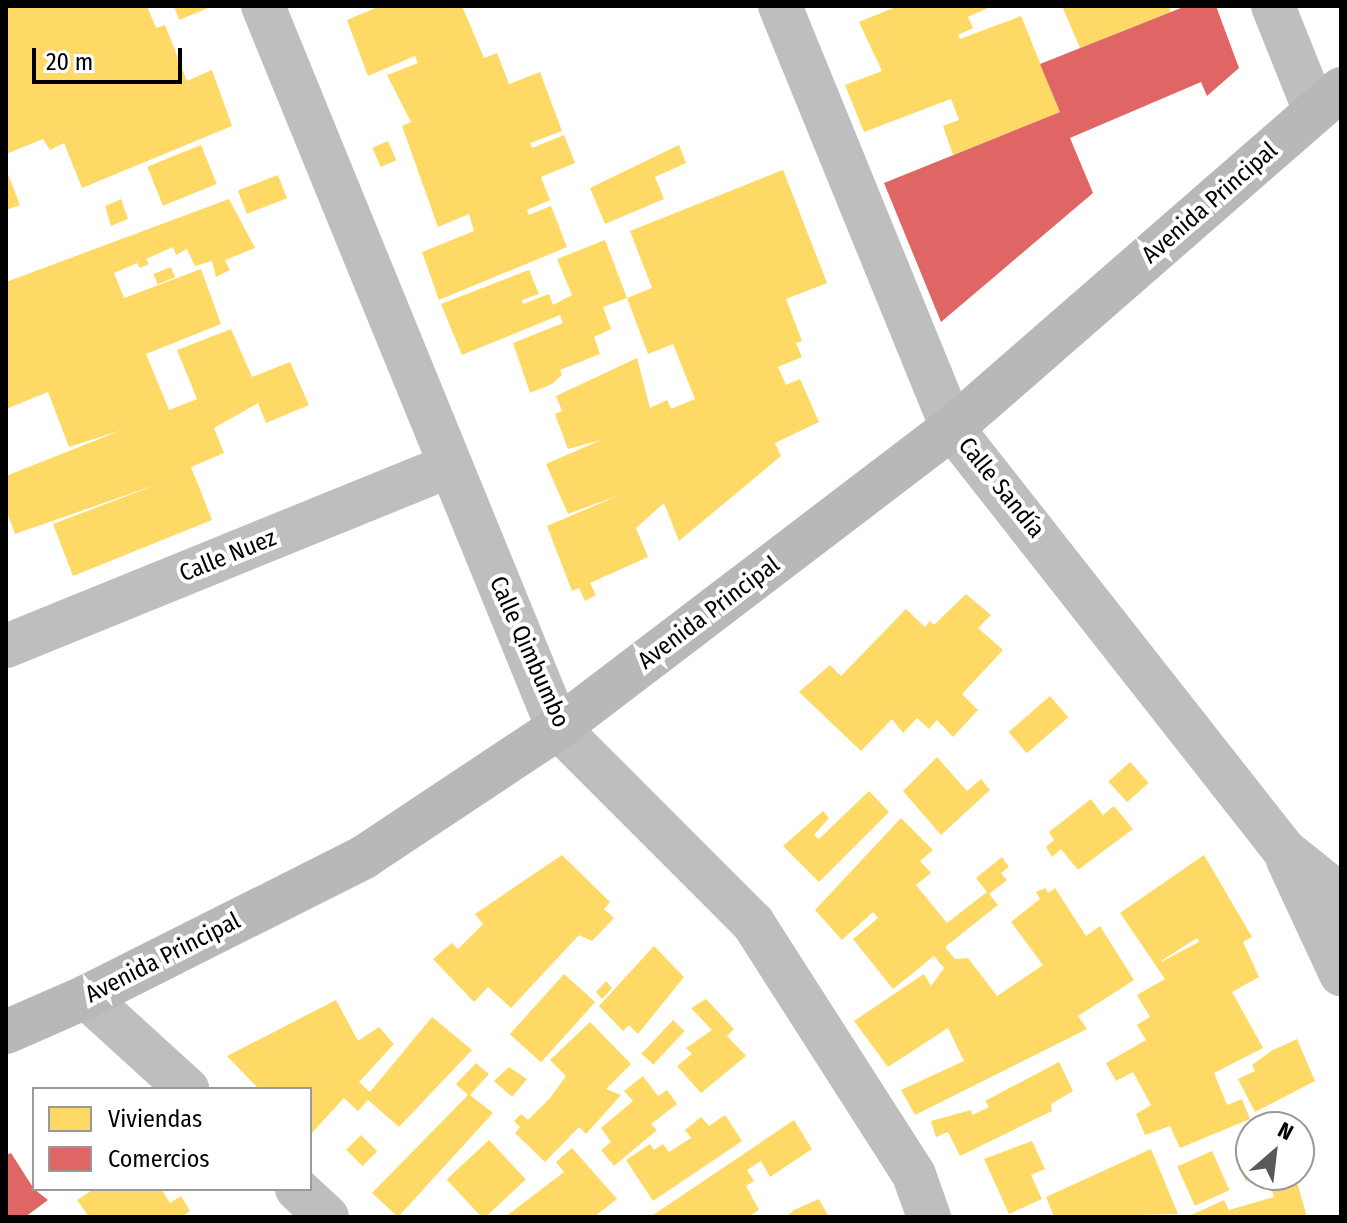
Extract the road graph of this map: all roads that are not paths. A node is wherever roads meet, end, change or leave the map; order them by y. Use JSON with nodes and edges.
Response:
{"nodes":[{"id":1,"x":263,"y":6,"type":"edge"},
{"id":2,"x":780,"y":6,"type":"edge"},
{"id":3,"x":1273,"y":6,"type":"edge"},
{"id":4,"x":1328,"y":100,"type":"edge"},
{"id":5,"x":952,"y":428,"type":"junction"},
{"id":6,"x":449,"y":466,"type":"junction"},
{"id":7,"x":8,"y":640,"type":"edge"},
{"id":8,"x":558,"y":728,"type":"junction"},
{"id":9,"x":1284,"y":850,"type":"junction"},
{"id":10,"x":1341,"y":896,"type":"edge"},
{"id":11,"x":1341,"y":974,"type":"edge"},
{"id":12,"x":86,"y":997,"type":"junction"},
{"id":13,"x":6,"y":1032,"type":"edge"},
{"id":14,"x":185,"y":1087,"type":"edge"},
{"id":15,"x":299,"y":1191,"type":"edge"},
{"id":16,"x":327,"y":1217,"type":"edge"},
{"id":17,"x":929,"y":1217,"type":"edge"}],
"edges":[{"from":1,"to":6,"type":"street","name":"Calle Qimbumbo"},
{"from":2,"to":5,"type":"street","name":"Calle Sandía"},
{"from":3,"to":4,"type":"street"},
{"from":4,"to":5,"type":"street","name":"Avenida Principal"},
{"from":5,"to":8,"type":"street","name":"Avenida Principal"},
{"from":5,"to":9,"type":"street","name":"Calle Sandía"},
{"from":6,"to":7,"type":"street","name":"Calle Nuez"},
{"from":6,"to":8,"type":"street","name":"Calle Qimbumbo"},
{"from":8,"to":12,"type":"street","name":"Avenida Principal"},
{"from":8,"to":17,"type":"street","name":"Calle Qimbumbo"},
{"from":9,"to":10,"type":"street","name":"Calle Sandía"},
{"from":9,"to":11,"type":"street"},
{"from":12,"to":13,"type":"street","name":"Avenida Principal"},
{"from":12,"to":14,"type":"street"},
{"from":15,"to":16,"type":"street"}]}
